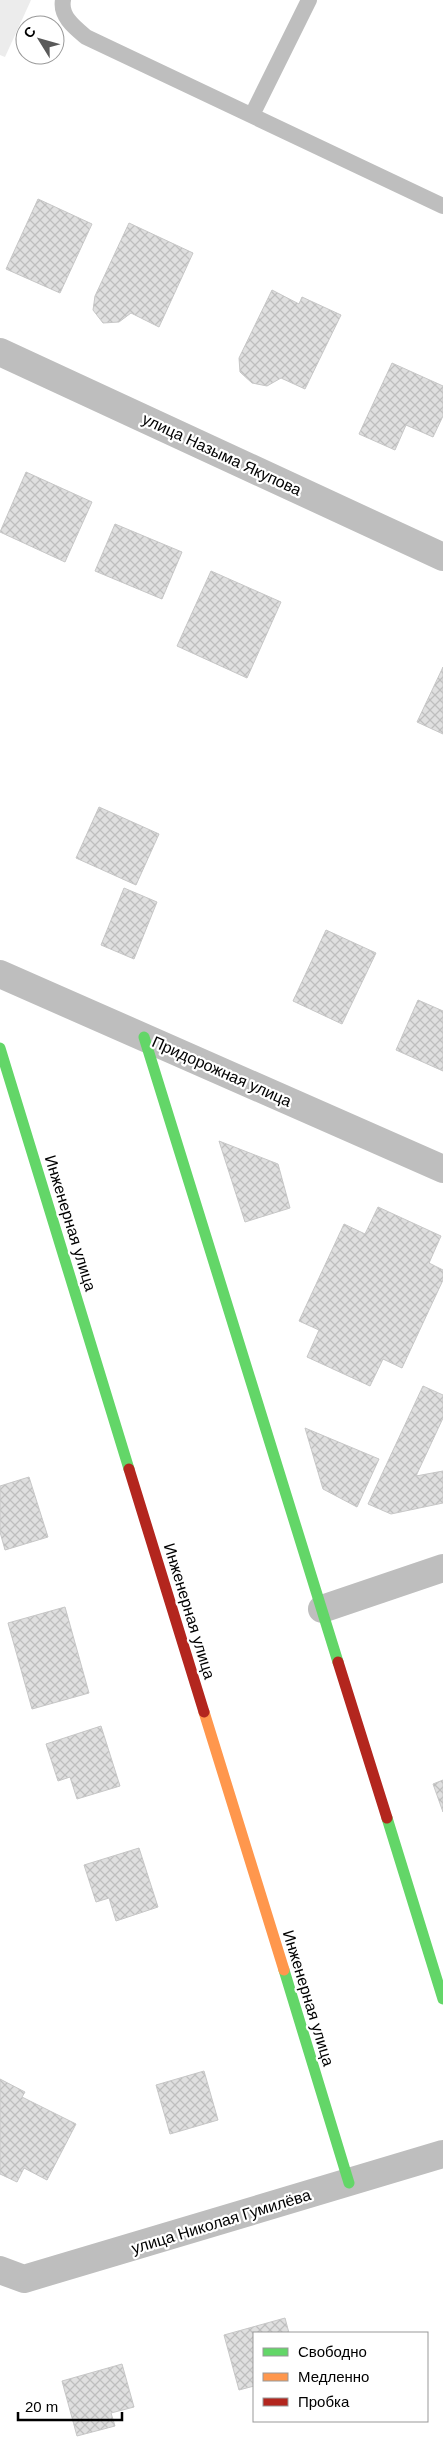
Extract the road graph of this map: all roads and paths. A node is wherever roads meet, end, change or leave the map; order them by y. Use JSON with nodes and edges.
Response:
{"nodes":[{"id":1,"x":63,"y":0,"type":"edge"},
{"id":2,"x":308,"y":0,"type":"edge"},
{"id":3,"x":252,"y":115,"type":"junction"},
{"id":4,"x":443,"y":206,"type":"edge"},
{"id":5,"x":0,"y":352,"type":"edge"},
{"id":6,"x":443,"y":557,"type":"edge"},
{"id":7,"x":0,"y":974,"type":"edge"},
{"id":8,"x":144,"y":1037,"type":"junction"},
{"id":9,"x":0,"y":1048,"type":"edge"},
{"id":10,"x":443,"y":1169,"type":"edge"},
{"id":11,"x":443,"y":1568,"type":"edge"},
{"id":12,"x":322,"y":1609,"type":"junction"},
{"id":13,"x":443,"y":1998,"type":"edge"},
{"id":14,"x":443,"y":2154,"type":"edge"},
{"id":15,"x":349,"y":2183,"type":"junction"},
{"id":16,"x":0,"y":2270,"type":"edge"}],
"edges":[{"from":1,"to":3,"type":"lane"},
{"from":2,"to":3,"type":"lane"},
{"from":3,"to":4,"type":"lane"},
{"from":5,"to":6,"type":"street","name":"улица Назыма Якупова"},
{"from":7,"to":8,"type":"street","name":"Придорожная улица"},
{"from":8,"to":10,"type":"street","name":"Придорожная улица"},
{"from":8,"to":12,"type":"street"},
{"from":9,"to":15,"type":"street","name":"Инженерная улица"},
{"from":11,"to":12,"type":"street"},
{"from":12,"to":13,"type":"street"},
{"from":14,"to":15,"type":"street","name":"улица Николая Гумилёва"},
{"from":15,"to":16,"type":"street","name":"улица Николая Гумилёва"}]}
